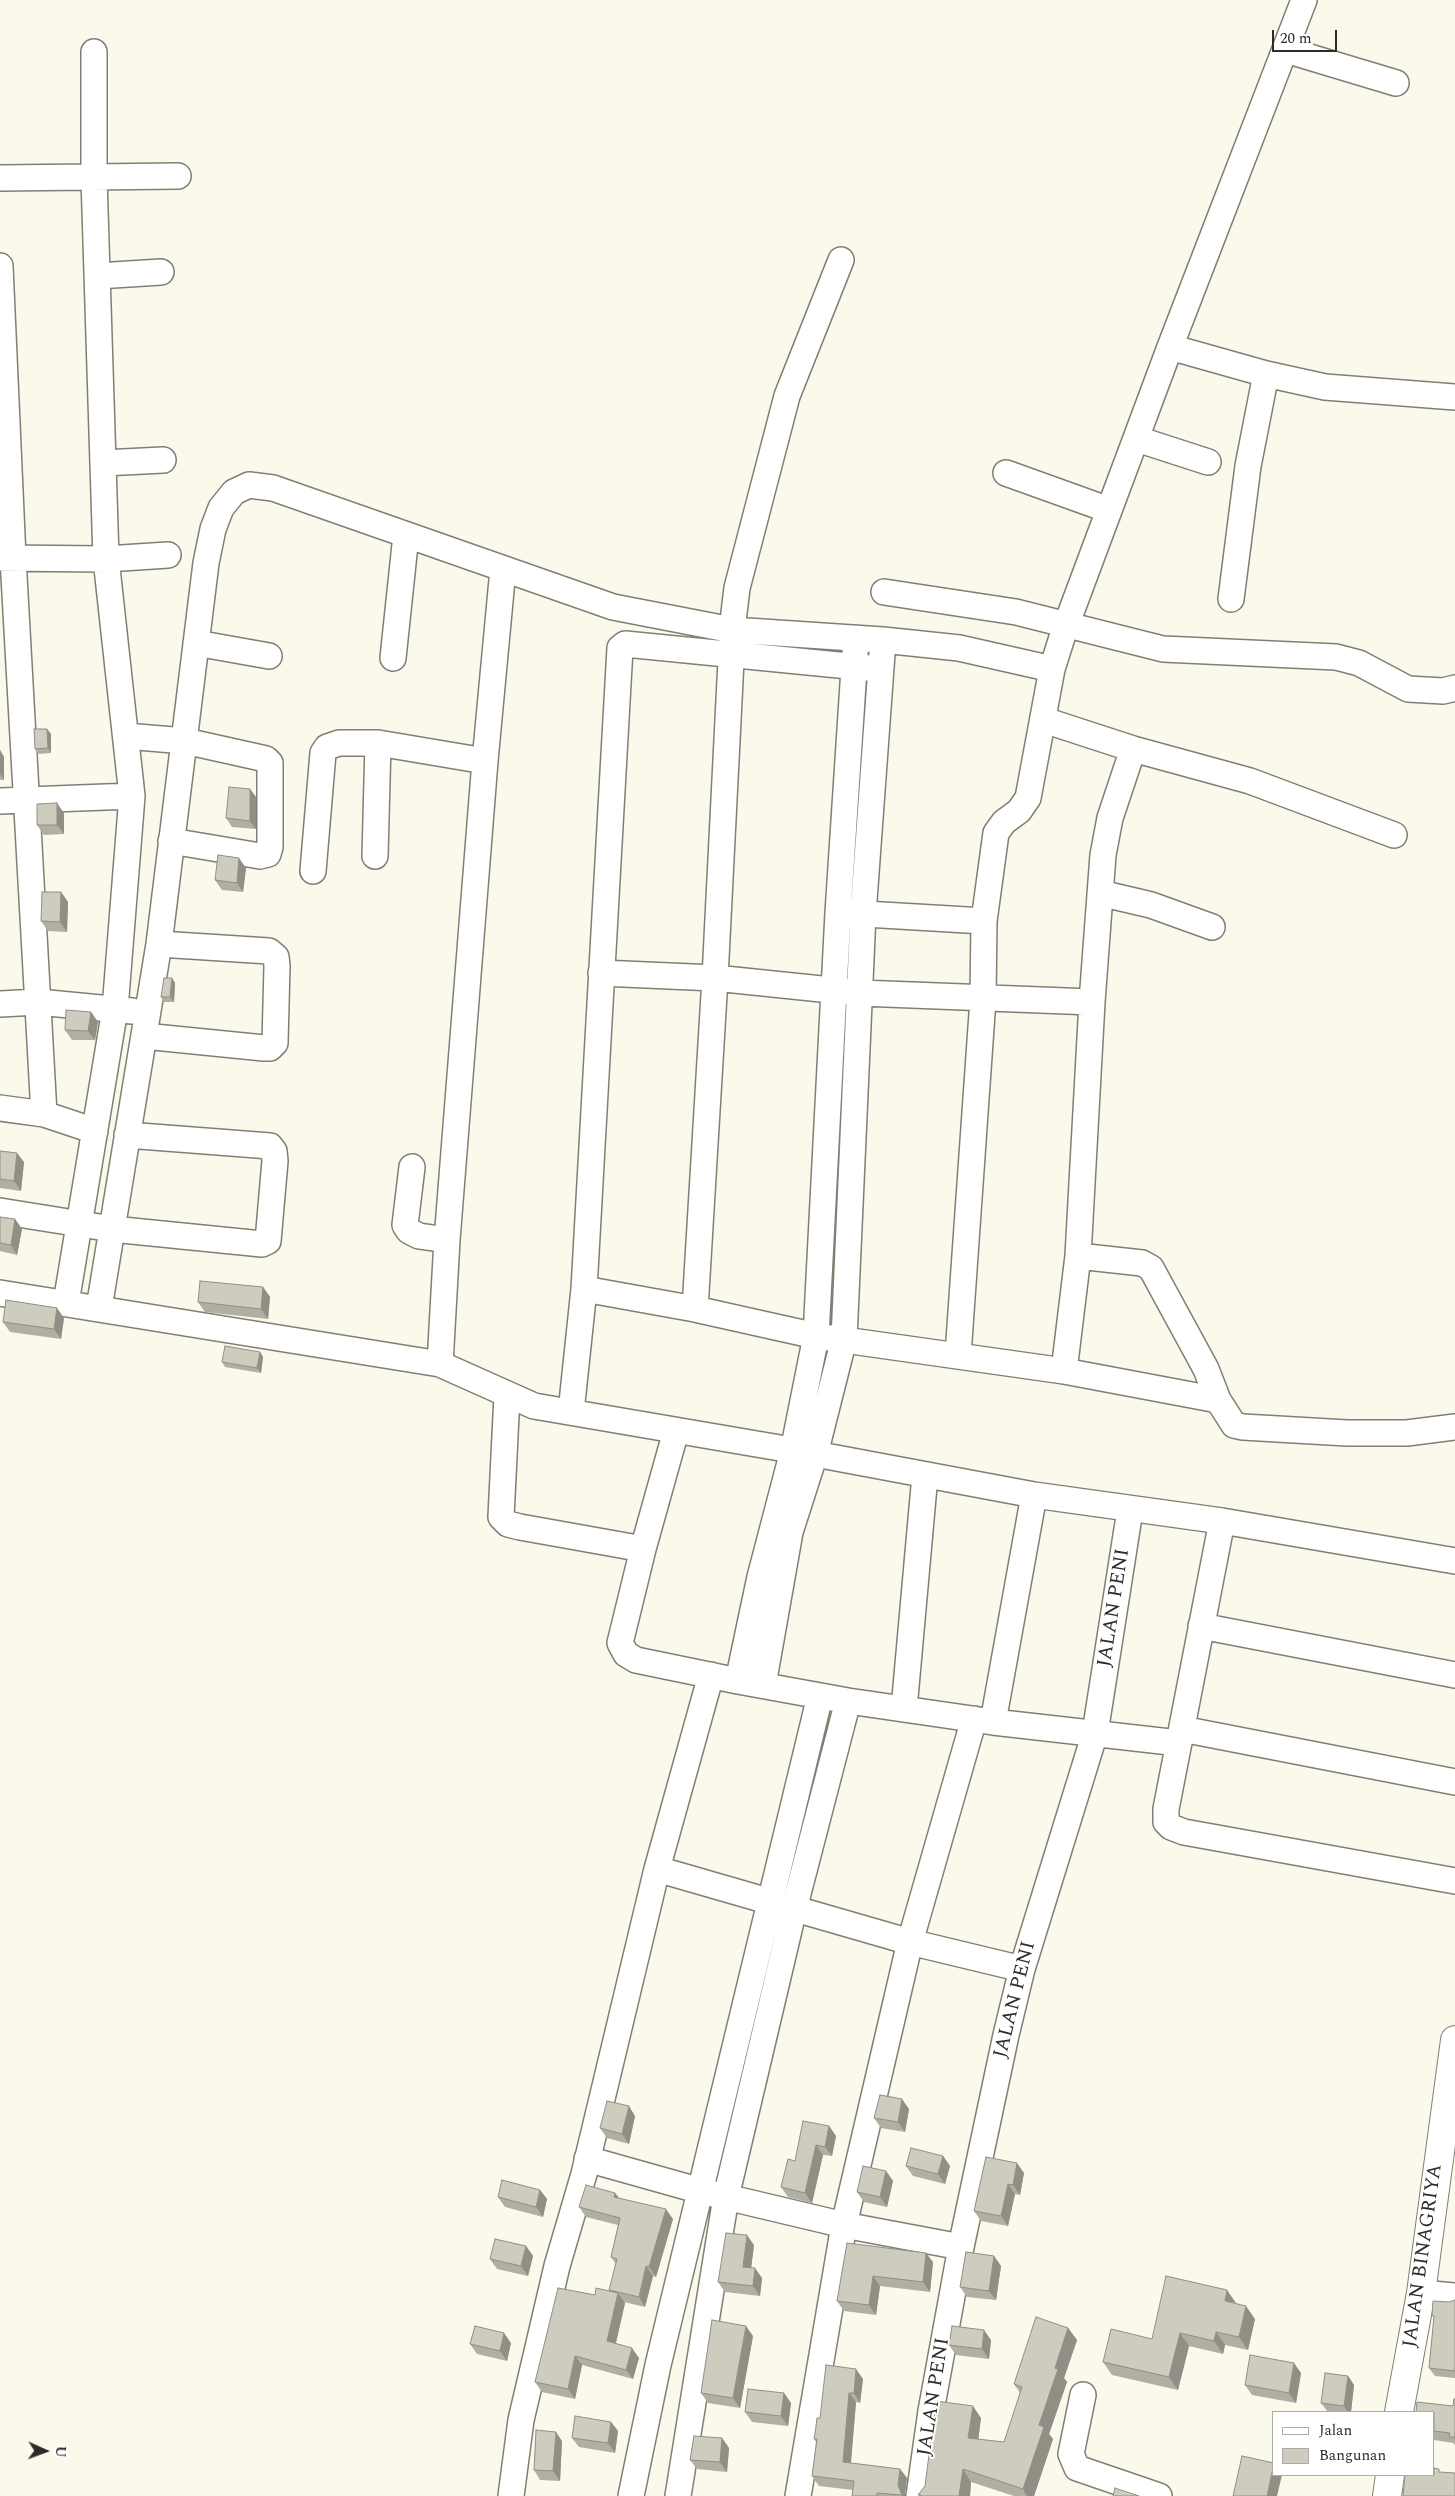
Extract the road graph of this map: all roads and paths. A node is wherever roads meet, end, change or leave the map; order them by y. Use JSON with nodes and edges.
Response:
{"nodes":[{"id":1,"x":1304,"y":0,"type":"edge"},
{"id":2,"x":1286,"y":50,"type":"junction"},
{"id":3,"x":94,"y":52,"type":"dead end"},
{"id":4,"x":1396,"y":84,"type":"dead end"},
{"id":5,"x":178,"y":176,"type":"dead end"},
{"id":6,"x":0,"y":178,"type":"edge"},
{"id":7,"x":94,"y":178,"type":"junction"},
{"id":8,"x":841,"y":260,"type":"dead end"},
{"id":9,"x":0,"y":266,"type":"edge"},
{"id":10,"x":161,"y":272,"type":"dead end"},
{"id":11,"x":97,"y":276,"type":"junction"},
{"id":12,"x":1170,"y":347,"type":"junction"},
{"id":13,"x":1266,"y":374,"type":"junction"},
{"id":14,"x":1455,"y":397,"type":"edge"},
{"id":15,"x":1137,"y":439,"type":"junction"},
{"id":16,"x":163,"y":460,"type":"dead end"},
{"id":17,"x":1208,"y":462,"type":"dead end"},
{"id":18,"x":103,"y":463,"type":"junction"},
{"id":19,"x":1006,"y":473,"type":"dead end"},
{"id":20,"x":1109,"y":510,"type":"junction"},
{"id":21,"x":406,"y":535,"type":"junction"},
{"id":22,"x":168,"y":555,"type":"dead end"},
{"id":23,"x":7,"y":558,"type":"edge"},
{"id":24,"x":106,"y":559,"type":"junction"},
{"id":25,"x":503,"y":568,"type":"junction"},
{"id":26,"x":884,"y":592,"type":"dead end"},
{"id":27,"x":1231,"y":599,"type":"dead end"},
{"id":28,"x":732,"y":625,"type":"junction"},
{"id":29,"x":1065,"y":627,"type":"junction"},
{"id":30,"x":856,"y":638,"type":"junction"},
{"id":31,"x":883,"y":640,"type":"junction"},
{"id":32,"x":196,"y":643,"type":"junction"},
{"id":33,"x":731,"y":655,"type":"junction"},
{"id":34,"x":269,"y":656,"type":"dead end"},
{"id":35,"x":393,"y":658,"type":"dead end"},
{"id":36,"x":1054,"y":664,"type":"junction"},
{"id":37,"x":853,"y":667,"type":"junction"},
{"id":38,"x":879,"y":668,"type":"junction"},
{"id":39,"x":1455,"y":688,"type":"edge"},
{"id":40,"x":1044,"y":720,"type":"junction"},
{"id":41,"x":126,"y":736,"type":"junction"},
{"id":42,"x":177,"y":740,"type":"junction"},
{"id":43,"x":378,"y":743,"type":"junction"},
{"id":44,"x":1133,"y":749,"type":"junction"},
{"id":45,"x":485,"y":761,"type":"junction"},
{"id":46,"x":132,"y":796,"type":"junction"},
{"id":47,"x":27,"y":799,"type":"junction"},
{"id":48,"x":0,"y":801,"type":"edge"},
{"id":49,"x":1394,"y":834,"type":"dead end"},
{"id":50,"x":171,"y":841,"type":"junction"},
{"id":51,"x":376,"y":856,"type":"dead end"},
{"id":52,"x":313,"y":871,"type":"dead end"},
{"id":53,"x":1100,"y":893,"type":"junction"},
{"id":54,"x":838,"y":913,"type":"junction"},
{"id":55,"x":863,"y":914,"type":"junction"},
{"id":56,"x":984,"y":921,"type":"junction"},
{"id":57,"x":1212,"y":927,"type":"dead end"},
{"id":58,"x":160,"y":944,"type":"junction"},
{"id":59,"x":601,"y":973,"type":"junction"},
{"id":60,"x":715,"y":978,"type":"junction"},
{"id":61,"x":834,"y":990,"type":"junction"},
{"id":62,"x":860,"y":992,"type":"junction"},
{"id":63,"x":983,"y":999,"type":"junction"},
{"id":64,"x":38,"y":1002,"type":"junction"},
{"id":65,"x":1092,"y":1002,"type":"junction"},
{"id":66,"x":0,"y":1004,"type":"edge"},
{"id":67,"x":135,"y":1016,"type":"junction"},
{"id":68,"x":0,"y":1108,"type":"edge"},
{"id":69,"x":44,"y":1114,"type":"junction"},
{"id":70,"x":95,"y":1130,"type":"junction"},
{"id":71,"x":127,"y":1135,"type":"junction"},
{"id":72,"x":412,"y":1167,"type":"dead end"},
{"id":73,"x":0,"y":1210,"type":"edge"},
{"id":74,"x":80,"y":1224,"type":"junction"},
{"id":75,"x":111,"y":1228,"type":"junction"},
{"id":76,"x":447,"y":1240,"type":"junction"},
{"id":77,"x":1078,"y":1256,"type":"junction"},
{"id":78,"x":584,"y":1289,"type":"junction"},
{"id":79,"x":0,"y":1293,"type":"edge"},
{"id":80,"x":66,"y":1303,"type":"junction"},
{"id":81,"x":99,"y":1308,"type":"junction"},
{"id":82,"x":695,"y":1309,"type":"junction"},
{"id":83,"x":816,"y":1336,"type":"junction"},
{"id":84,"x":844,"y":1339,"type":"junction"},
{"id":85,"x":958,"y":1355,"type":"junction"},
{"id":86,"x":440,"y":1364,"type":"junction"},
{"id":87,"x":1064,"y":1371,"type":"junction"},
{"id":88,"x":507,"y":1396,"type":"junction"},
{"id":89,"x":1218,"y":1400,"type":"junction"},
{"id":90,"x":570,"y":1412,"type":"junction"},
{"id":91,"x":1455,"y":1427,"type":"edge"},
{"id":92,"x":676,"y":1431,"type":"junction"},
{"id":93,"x":804,"y":1452,"type":"junction"},
{"id":94,"x":926,"y":1475,"type":"junction"},
{"id":95,"x":1034,"y":1495,"type":"junction"},
{"id":96,"x":1130,"y":1510,"type":"junction"},
{"id":97,"x":1222,"y":1521,"type":"junction"},
{"id":98,"x":781,"y":1530,"type":"junction"},
{"id":99,"x":642,"y":1549,"type":"junction"},
{"id":100,"x":1455,"y":1561,"type":"edge"},
{"id":101,"x":1201,"y":1626,"type":"junction"},
{"id":102,"x":1455,"y":1675,"type":"edge"},
{"id":103,"x":711,"y":1676,"type":"junction"},
{"id":104,"x":738,"y":1681,"type":"junction"},
{"id":105,"x":763,"y":1685,"type":"junction"},
{"id":106,"x":820,"y":1696,"type":"junction"},
{"id":107,"x":848,"y":1701,"type":"junction"},
{"id":108,"x":904,"y":1709,"type":"junction"},
{"id":109,"x":984,"y":1720,"type":"junction"},
{"id":110,"x":1095,"y":1733,"type":"junction"},
{"id":111,"x":1181,"y":1736,"type":"junction"},
{"id":112,"x":1455,"y":1782,"type":"edge"},
{"id":113,"x":657,"y":1869,"type":"junction"},
{"id":114,"x":1455,"y":1881,"type":"edge"},
{"id":115,"x":769,"y":1901,"type":"junction"},
{"id":116,"x":794,"y":1909,"type":"junction"},
{"id":117,"x":910,"y":1942,"type":"junction"},
{"id":118,"x":1022,"y":1970,"type":"junction"},
{"id":119,"x":1455,"y":2040,"type":"edge"},
{"id":120,"x":587,"y":2159,"type":"junction"},
{"id":121,"x":700,"y":2191,"type":"junction"},
{"id":122,"x":726,"y":2197,"type":"junction"},
{"id":123,"x":844,"y":2225,"type":"junction"},
{"id":124,"x":961,"y":2247,"type":"junction"},
{"id":125,"x":1421,"y":2292,"type":"junction"},
{"id":126,"x":1455,"y":2296,"type":"edge"},
{"id":127,"x":1083,"y":2395,"type":"dead end"},
{"id":128,"x":1399,"y":2411,"type":"edge"},
{"id":129,"x":1390,"y":2476,"type":"edge"},
{"id":130,"x":511,"y":2496,"type":"edge"},
{"id":131,"x":631,"y":2496,"type":"edge"},
{"id":132,"x":678,"y":2496,"type":"edge"},
{"id":133,"x":798,"y":2496,"type":"edge"},
{"id":134,"x":919,"y":2496,"type":"edge"},
{"id":135,"x":1158,"y":2496,"type":"edge"},
{"id":136,"x":1387,"y":2496,"type":"edge"}],
"edges":[{"from":1,"to":2,"type":"street"},
{"from":2,"to":4,"type":"street"},
{"from":2,"to":12,"type":"street"},
{"from":3,"to":7,"type":"street"},
{"from":5,"to":7,"type":"street"},
{"from":6,"to":7,"type":"street"},
{"from":7,"to":11,"type":"street"},
{"from":8,"to":28,"type":"street"},
{"from":9,"to":23,"type":"street"},
{"from":10,"to":11,"type":"street"},
{"from":11,"to":18,"type":"street"},
{"from":12,"to":13,"type":"street"},
{"from":12,"to":15,"type":"street"},
{"from":13,"to":14,"type":"street"},
{"from":13,"to":27,"type":"street"},
{"from":15,"to":17,"type":"street"},
{"from":15,"to":20,"type":"street"},
{"from":16,"to":18,"type":"street"},
{"from":18,"to":24,"type":"street"},
{"from":19,"to":20,"type":"street"},
{"from":20,"to":29,"type":"street"},
{"from":21,"to":25,"type":"street"},
{"from":21,"to":32,"type":"street"},
{"from":21,"to":35,"type":"street"},
{"from":22,"to":24,"type":"street"},
{"from":23,"to":24,"type":"street"},
{"from":23,"to":47,"type":"street"},
{"from":24,"to":41,"type":"street"},
{"from":25,"to":28,"type":"street"},
{"from":25,"to":45,"type":"street"},
{"from":26,"to":29,"type":"street"},
{"from":28,"to":30,"type":"street"},
{"from":28,"to":33,"type":"street"},
{"from":29,"to":36,"type":"street"},
{"from":29,"to":39,"type":"street"},
{"from":30,"to":31,"type":"street"},
{"from":30,"to":37,"type":"street"},
{"from":31,"to":36,"type":"street"},
{"from":31,"to":38,"type":"street"},
{"from":32,"to":34,"type":"street"},
{"from":32,"to":42,"type":"street"},
{"from":33,"to":37,"type":"street"},
{"from":33,"to":59,"type":"street"},
{"from":33,"to":60,"type":"street"},
{"from":36,"to":40,"type":"street"},
{"from":37,"to":38,"type":"street"},
{"from":37,"to":54,"type":"street"},
{"from":38,"to":55,"type":"street"},
{"from":40,"to":44,"type":"street"},
{"from":40,"to":56,"type":"street"},
{"from":41,"to":42,"type":"street"},
{"from":41,"to":46,"type":"street"},
{"from":42,"to":50,"type":"street"},
{"from":42,"to":50,"type":"street"},
{"from":43,"to":45,"type":"street"},
{"from":43,"to":51,"type":"street"},
{"from":43,"to":52,"type":"street"},
{"from":44,"to":49,"type":"street"},
{"from":44,"to":53,"type":"street"},
{"from":45,"to":76,"type":"street"},
{"from":46,"to":47,"type":"street"},
{"from":46,"to":67,"type":"street"},
{"from":47,"to":48,"type":"street"},
{"from":47,"to":64,"type":"street"},
{"from":50,"to":58,"type":"street"},
{"from":53,"to":57,"type":"street"},
{"from":53,"to":65,"type":"street"},
{"from":54,"to":55,"type":"street"},
{"from":54,"to":61,"type":"street"},
{"from":55,"to":56,"type":"street"},
{"from":55,"to":62,"type":"street"},
{"from":56,"to":63,"type":"street"},
{"from":58,"to":67,"type":"street"},
{"from":58,"to":67,"type":"street"},
{"from":59,"to":60,"type":"street"},
{"from":59,"to":78,"type":"street"},
{"from":60,"to":61,"type":"street"},
{"from":60,"to":82,"type":"street"},
{"from":61,"to":62,"type":"street"},
{"from":61,"to":83,"type":"street"},
{"from":62,"to":63,"type":"street"},
{"from":62,"to":84,"type":"street"},
{"from":63,"to":65,"type":"street"},
{"from":63,"to":85,"type":"street"},
{"from":64,"to":66,"type":"street"},
{"from":64,"to":67,"type":"street"},
{"from":64,"to":69,"type":"street"},
{"from":65,"to":77,"type":"street"},
{"from":67,"to":70,"type":"street"},
{"from":67,"to":71,"type":"street"},
{"from":68,"to":69,"type":"street"},
{"from":69,"to":70,"type":"street"},
{"from":70,"to":74,"type":"street"},
{"from":71,"to":75,"type":"street"},
{"from":71,"to":75,"type":"street"},
{"from":72,"to":76,"type":"street"},
{"from":73,"to":74,"type":"street"},
{"from":74,"to":75,"type":"street"},
{"from":74,"to":80,"type":"street"},
{"from":75,"to":81,"type":"street"},
{"from":76,"to":86,"type":"street"},
{"from":77,"to":87,"type":"street"},
{"from":77,"to":89,"type":"street"},
{"from":78,"to":82,"type":"street"},
{"from":78,"to":90,"type":"street"},
{"from":79,"to":80,"type":"street"},
{"from":80,"to":81,"type":"street"},
{"from":81,"to":86,"type":"street"},
{"from":82,"to":83,"type":"street"},
{"from":83,"to":84,"type":"street"},
{"from":83,"to":93,"type":"street"},
{"from":84,"to":85,"type":"street"},
{"from":84,"to":93,"type":"street"},
{"from":85,"to":87,"type":"street"},
{"from":86,"to":88,"type":"street"},
{"from":87,"to":89,"type":"street"},
{"from":88,"to":90,"type":"street"},
{"from":88,"to":99,"type":"street"},
{"from":89,"to":91,"type":"street"},
{"from":90,"to":92,"type":"street"},
{"from":92,"to":93,"type":"street"},
{"from":92,"to":99,"type":"street"},
{"from":93,"to":94,"type":"street"},
{"from":93,"to":98,"type":"street"},
{"from":94,"to":95,"type":"street"},
{"from":94,"to":108,"type":"street"},
{"from":95,"to":96,"type":"street"},
{"from":95,"to":109,"type":"street"},
{"from":96,"to":97,"type":"street"},
{"from":96,"to":110,"type":"street","name":"JALAN PENI"},
{"from":97,"to":100,"type":"street"},
{"from":97,"to":101,"type":"street"},
{"from":98,"to":104,"type":"street"},
{"from":98,"to":105,"type":"street"},
{"from":99,"to":103,"type":"street"},
{"from":101,"to":102,"type":"street"},
{"from":101,"to":111,"type":"street"},
{"from":103,"to":104,"type":"street"},
{"from":103,"to":113,"type":"street"},
{"from":104,"to":105,"type":"street"},
{"from":105,"to":106,"type":"street"},
{"from":106,"to":107,"type":"street"},
{"from":106,"to":115,"type":"street"},
{"from":107,"to":108,"type":"street"},
{"from":107,"to":116,"type":"street"},
{"from":108,"to":109,"type":"street"},
{"from":109,"to":110,"type":"street"},
{"from":109,"to":117,"type":"street"},
{"from":110,"to":111,"type":"street"},
{"from":110,"to":118,"type":"street","name":"JALAN PENI"},
{"from":111,"to":112,"type":"street"},
{"from":111,"to":114,"type":"street"},
{"from":113,"to":115,"type":"street"},
{"from":113,"to":120,"type":"street"},
{"from":115,"to":116,"type":"street"},
{"from":115,"to":121,"type":"street"},
{"from":116,"to":117,"type":"street"},
{"from":116,"to":122,"type":"street"},
{"from":117,"to":118,"type":"street"},
{"from":117,"to":123,"type":"street"},
{"from":118,"to":124,"type":"street","name":"JALAN PENI"},
{"from":119,"to":125,"type":"street","name":"JALAN BINAGRIYA"},
{"from":120,"to":121,"type":"street"},
{"from":120,"to":130,"type":"street"},
{"from":121,"to":122,"type":"street"},
{"from":121,"to":131,"type":"street"},
{"from":122,"to":123,"type":"street"},
{"from":122,"to":132,"type":"street"},
{"from":123,"to":124,"type":"street"},
{"from":123,"to":133,"type":"street"},
{"from":124,"to":134,"type":"street","name":"JALAN PENI"},
{"from":125,"to":126,"type":"street"},
{"from":125,"to":128,"type":"street","name":"JALAN BINAGRIYA"},
{"from":127,"to":135,"type":"street"},
{"from":129,"to":136,"type":"street"}]}
